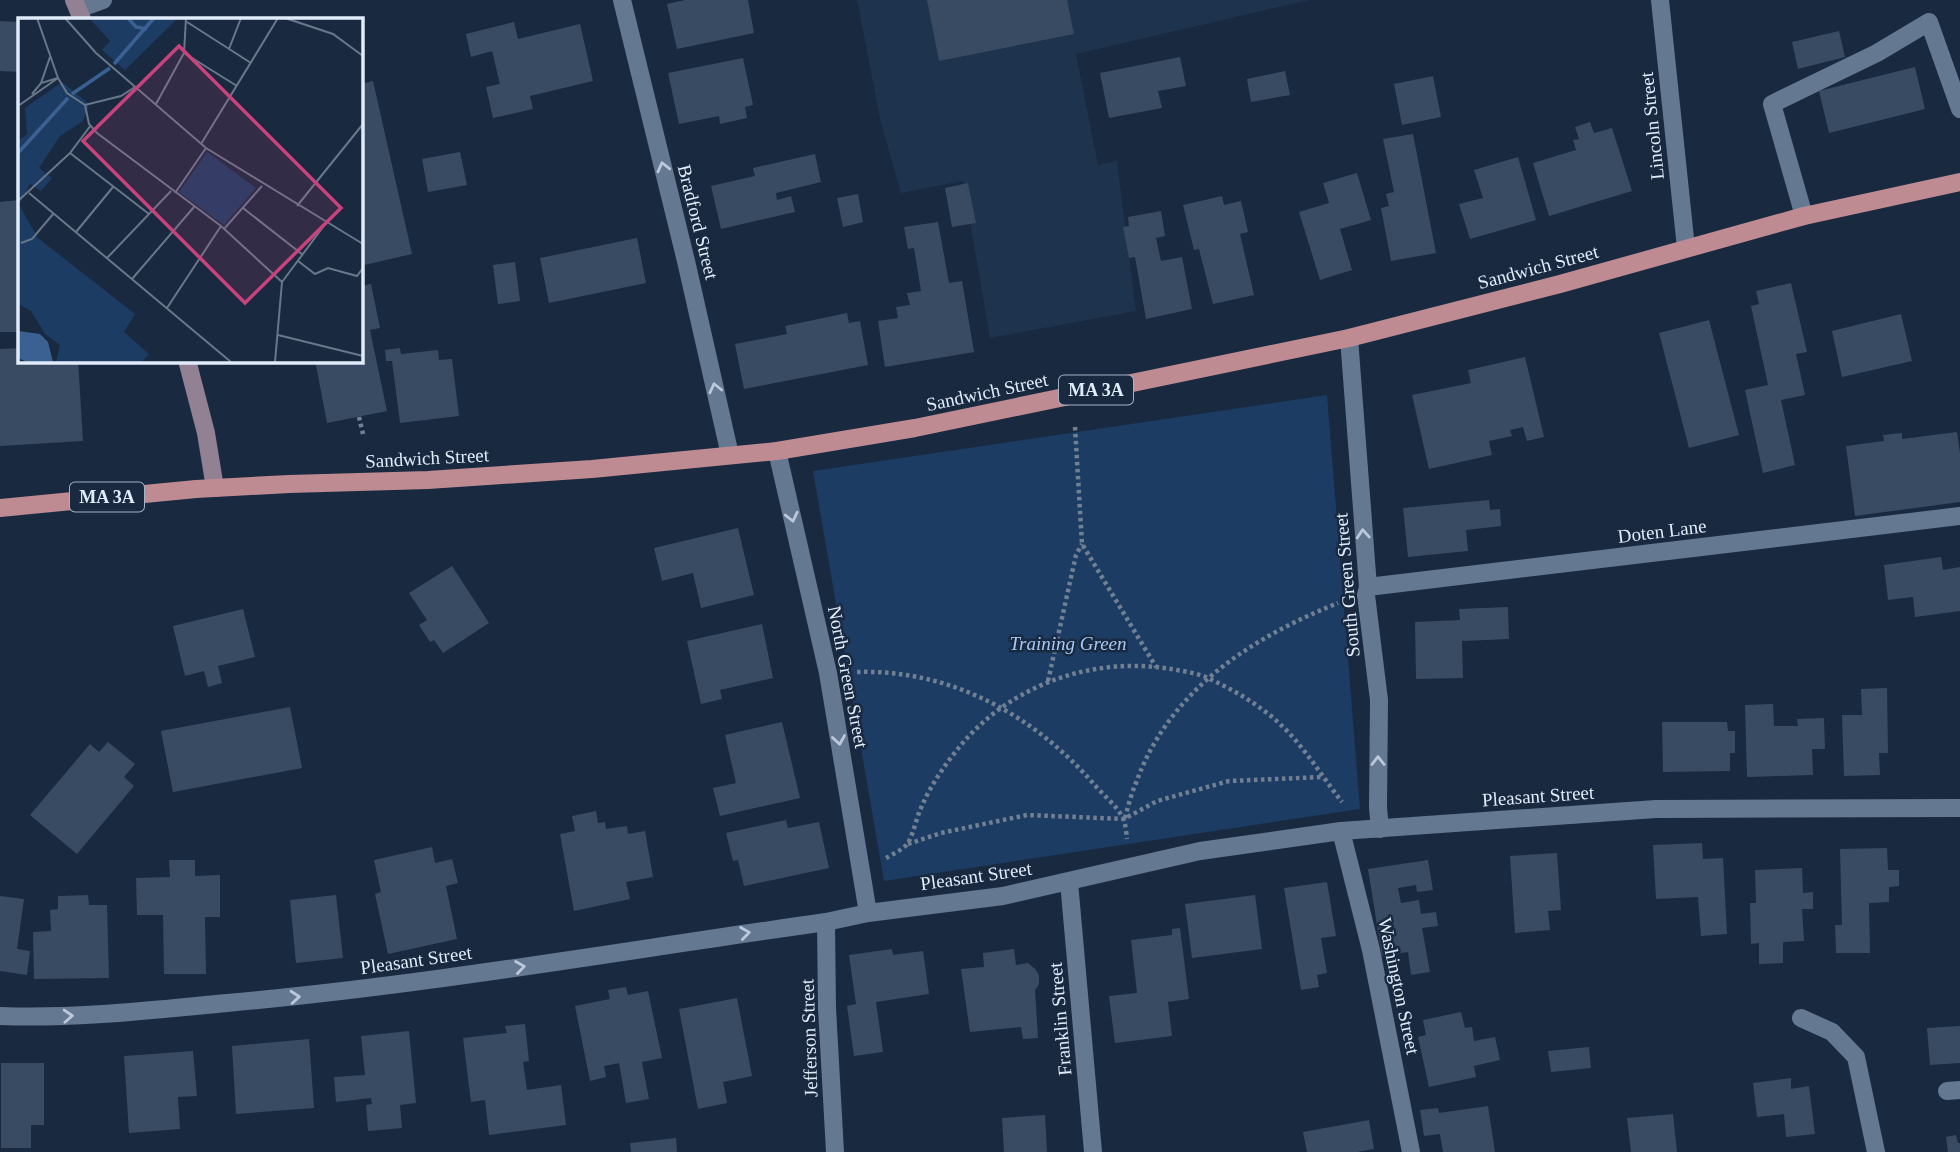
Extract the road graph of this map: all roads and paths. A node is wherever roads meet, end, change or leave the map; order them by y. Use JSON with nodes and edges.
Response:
{"nodes":[{"id":1,"x":103,"y":0,"type":"edge"},
{"id":2,"x":622,"y":0,"type":"edge"},
{"id":3,"x":1660,"y":0,"type":"edge"},
{"id":4,"x":78,"y":9,"type":"edge"},
{"id":5,"x":1960,"y":109,"type":"edge"},
{"id":6,"x":1960,"y":181,"type":"edge"},
{"id":7,"x":1804,"y":216,"type":"junction"},
{"id":8,"x":1686,"y":248,"type":"junction"},
{"id":9,"x":1349,"y":338,"type":"junction"},
{"id":10,"x":188,"y":362,"type":"edge"},
{"id":11,"x":359,"y":417,"type":"dead end"},
{"id":12,"x":1074,"y":427,"type":"dead end"},
{"id":13,"x":363,"y":434,"type":"dead end"},
{"id":14,"x":777,"y":451,"type":"junction"},
{"id":15,"x":730,"y":455,"type":"junction"},
{"id":16,"x":215,"y":488,"type":"junction"},
{"id":17,"x":0,"y":508,"type":"edge"},
{"id":18,"x":1960,"y":516,"type":"edge"},
{"id":19,"x":1082,"y":544,"type":"junction"},
{"id":20,"x":1367,"y":591,"type":"junction"},
{"id":21,"x":1156,"y":667,"type":"junction"},
{"id":22,"x":828,"y":673,"type":"junction"},
{"id":23,"x":1207,"y":677,"type":"junction"},
{"id":24,"x":1048,"y":681,"type":"junction"},
{"id":25,"x":1002,"y":707,"type":"junction"},
{"id":26,"x":1322,"y":777,"type":"junction"},
{"id":27,"x":1960,"y":808,"type":"edge"},
{"id":28,"x":1124,"y":819,"type":"junction"},
{"id":29,"x":1380,"y":829,"type":"junction"},
{"id":30,"x":1341,"y":831,"type":"junction"},
{"id":31,"x":1127,"y":839,"type":"dead end"},
{"id":32,"x":907,"y":845,"type":"junction"},
{"id":33,"x":862,"y":873,"type":"junction"},
{"id":34,"x":1069,"y":883,"type":"junction"},
{"id":35,"x":867,"y":913,"type":"junction"},
{"id":36,"x":827,"y":922,"type":"junction"},
{"id":37,"x":0,"y":1016,"type":"edge"},
{"id":38,"x":1801,"y":1018,"type":"dead end"},
{"id":39,"x":835,"y":1152,"type":"edge"},
{"id":40,"x":1093,"y":1152,"type":"edge"},
{"id":41,"x":1411,"y":1152,"type":"edge"},
{"id":42,"x":1876,"y":1152,"type":"edge"}],
"edges":[{"from":1,"to":4,"type":"street"},
{"from":15,"to":2,"type":"street","name":"Bradford Street","one_way":true},
{"from":3,"to":8,"type":"street","name":"Lincoln Street"},
{"from":5,"to":7,"type":"street"},
{"from":6,"to":7,"type":"main road","name":"Sandwich Street","number":"MA 3A"},
{"from":7,"to":8,"type":"main road","name":"Sandwich Street","number":"MA 3A"},
{"from":8,"to":9,"type":"main road","name":"Sandwich Street","number":"MA 3A"},
{"from":9,"to":14,"type":"main road","name":"Sandwich Street","number":"MA 3A"},
{"from":20,"to":9,"type":"street","name":"South Green Street","one_way":true},
{"from":10,"to":16,"type":"main road"},
{"from":11,"to":13,"type":"path"},
{"from":12,"to":19,"type":"path"},
{"from":14,"to":15,"type":"main road","name":"Sandwich Street","number":"MA 3A"},
{"from":14,"to":22,"type":"street","name":"North Green Street","one_way":true},
{"from":15,"to":16,"type":"main road","name":"Sandwich Street","number":"MA 3A"},
{"from":16,"to":17,"type":"main road","name":"Sandwich Street","number":"MA 3A"},
{"from":18,"to":20,"type":"street","name":"Doten Lane"},
{"from":19,"to":21,"type":"path"},
{"from":19,"to":24,"type":"path"},
{"from":20,"to":23,"type":"path"},
{"from":29,"to":20,"type":"street","name":"South Green Street","one_way":true},
{"from":21,"to":23,"type":"path"},
{"from":21,"to":24,"type":"path"},
{"from":22,"to":25,"type":"path"},
{"from":22,"to":33,"type":"street","name":"North Green Street","one_way":true},
{"from":23,"to":26,"type":"path"},
{"from":23,"to":28,"type":"path"},
{"from":24,"to":25,"type":"path"},
{"from":25,"to":28,"type":"path"},
{"from":25,"to":32,"type":"path"},
{"from":26,"to":28,"type":"path"},
{"from":26,"to":30,"type":"path"},
{"from":27,"to":29,"type":"street","name":"Pleasant Street"},
{"from":28,"to":31,"type":"path"},
{"from":28,"to":32,"type":"path"},
{"from":29,"to":30,"type":"street","name":"Pleasant Street"},
{"from":30,"to":34,"type":"street","name":"Pleasant Street"},
{"from":30,"to":41,"type":"street","name":"Washington Street"},
{"from":32,"to":33,"type":"path"},
{"from":33,"to":35,"type":"street","name":"North Green Street"},
{"from":34,"to":35,"type":"street","name":"Pleasant Street"},
{"from":34,"to":40,"type":"street","name":"Franklin Street"},
{"from":35,"to":36,"type":"street","name":"Pleasant Street"},
{"from":37,"to":36,"type":"street","name":"Pleasant Street","one_way":true},
{"from":36,"to":39,"type":"street","name":"Jefferson Street"},
{"from":38,"to":42,"type":"street"}]}
